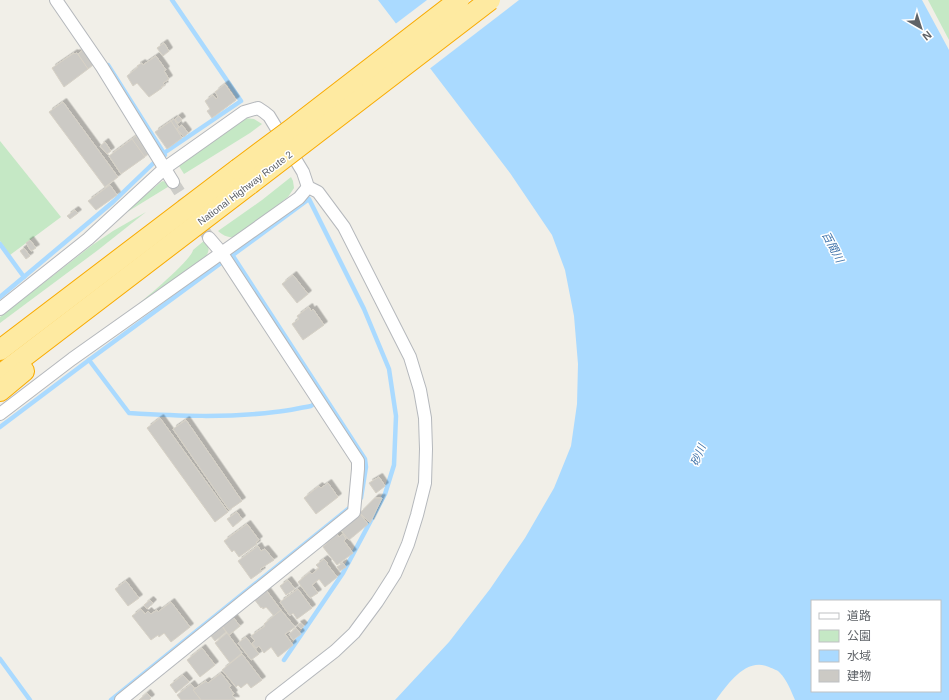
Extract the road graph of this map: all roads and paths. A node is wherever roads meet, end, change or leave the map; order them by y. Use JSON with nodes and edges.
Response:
{"nodes":[{"id":1,"x":56,"y":0,"type":"edge"},
{"id":2,"x":459,"y":0,"type":"edge"},
{"id":3,"x":490,"y":0,"type":"edge"},
{"id":4,"x":161,"y":162,"type":"junction"},
{"id":5,"x":173,"y":182,"type":"tunnel mouth"},
{"id":6,"x":308,"y":187,"type":"junction"},
{"id":7,"x":209,"y":238,"type":"tunnel mouth"},
{"id":8,"x":162,"y":250,"type":"junction"},
{"id":9,"x":221,"y":252,"type":"junction"},
{"id":10,"x":0,"y":308,"type":"edge"},
{"id":11,"x":9,"y":339,"type":"edge"},
{"id":12,"x":0,"y":350,"type":"edge"},
{"id":13,"x":0,"y":375,"type":"edge"},
{"id":14,"x":0,"y":391,"type":"edge"},
{"id":15,"x":0,"y":414,"type":"edge"},
{"id":16,"x":121,"y":700,"type":"edge"},
{"id":17,"x":272,"y":700,"type":"edge"}],
"edges":[{"from":1,"to":4,"type":"street"},
{"from":2,"to":11,"type":"highway","name":"National Highway Route 2","bridge":true},
{"from":3,"to":8,"type":"highway","name":"National Highway Route 2","bridge":true},
{"from":4,"to":5,"type":"street"},
{"from":4,"to":6,"type":"street"},
{"from":4,"to":10,"type":"street"},
{"from":6,"to":9,"type":"street"},
{"from":6,"to":17,"type":"street"},
{"from":7,"to":9,"type":"street"},
{"from":8,"to":13,"type":"highway","name":"National Highway Route 2"},
{"from":8,"to":14,"type":"highway"},
{"from":9,"to":15,"type":"street"},
{"from":9,"to":16,"type":"street"},
{"from":11,"to":12,"type":"highway","name":"National Highway Route 2"}]}
